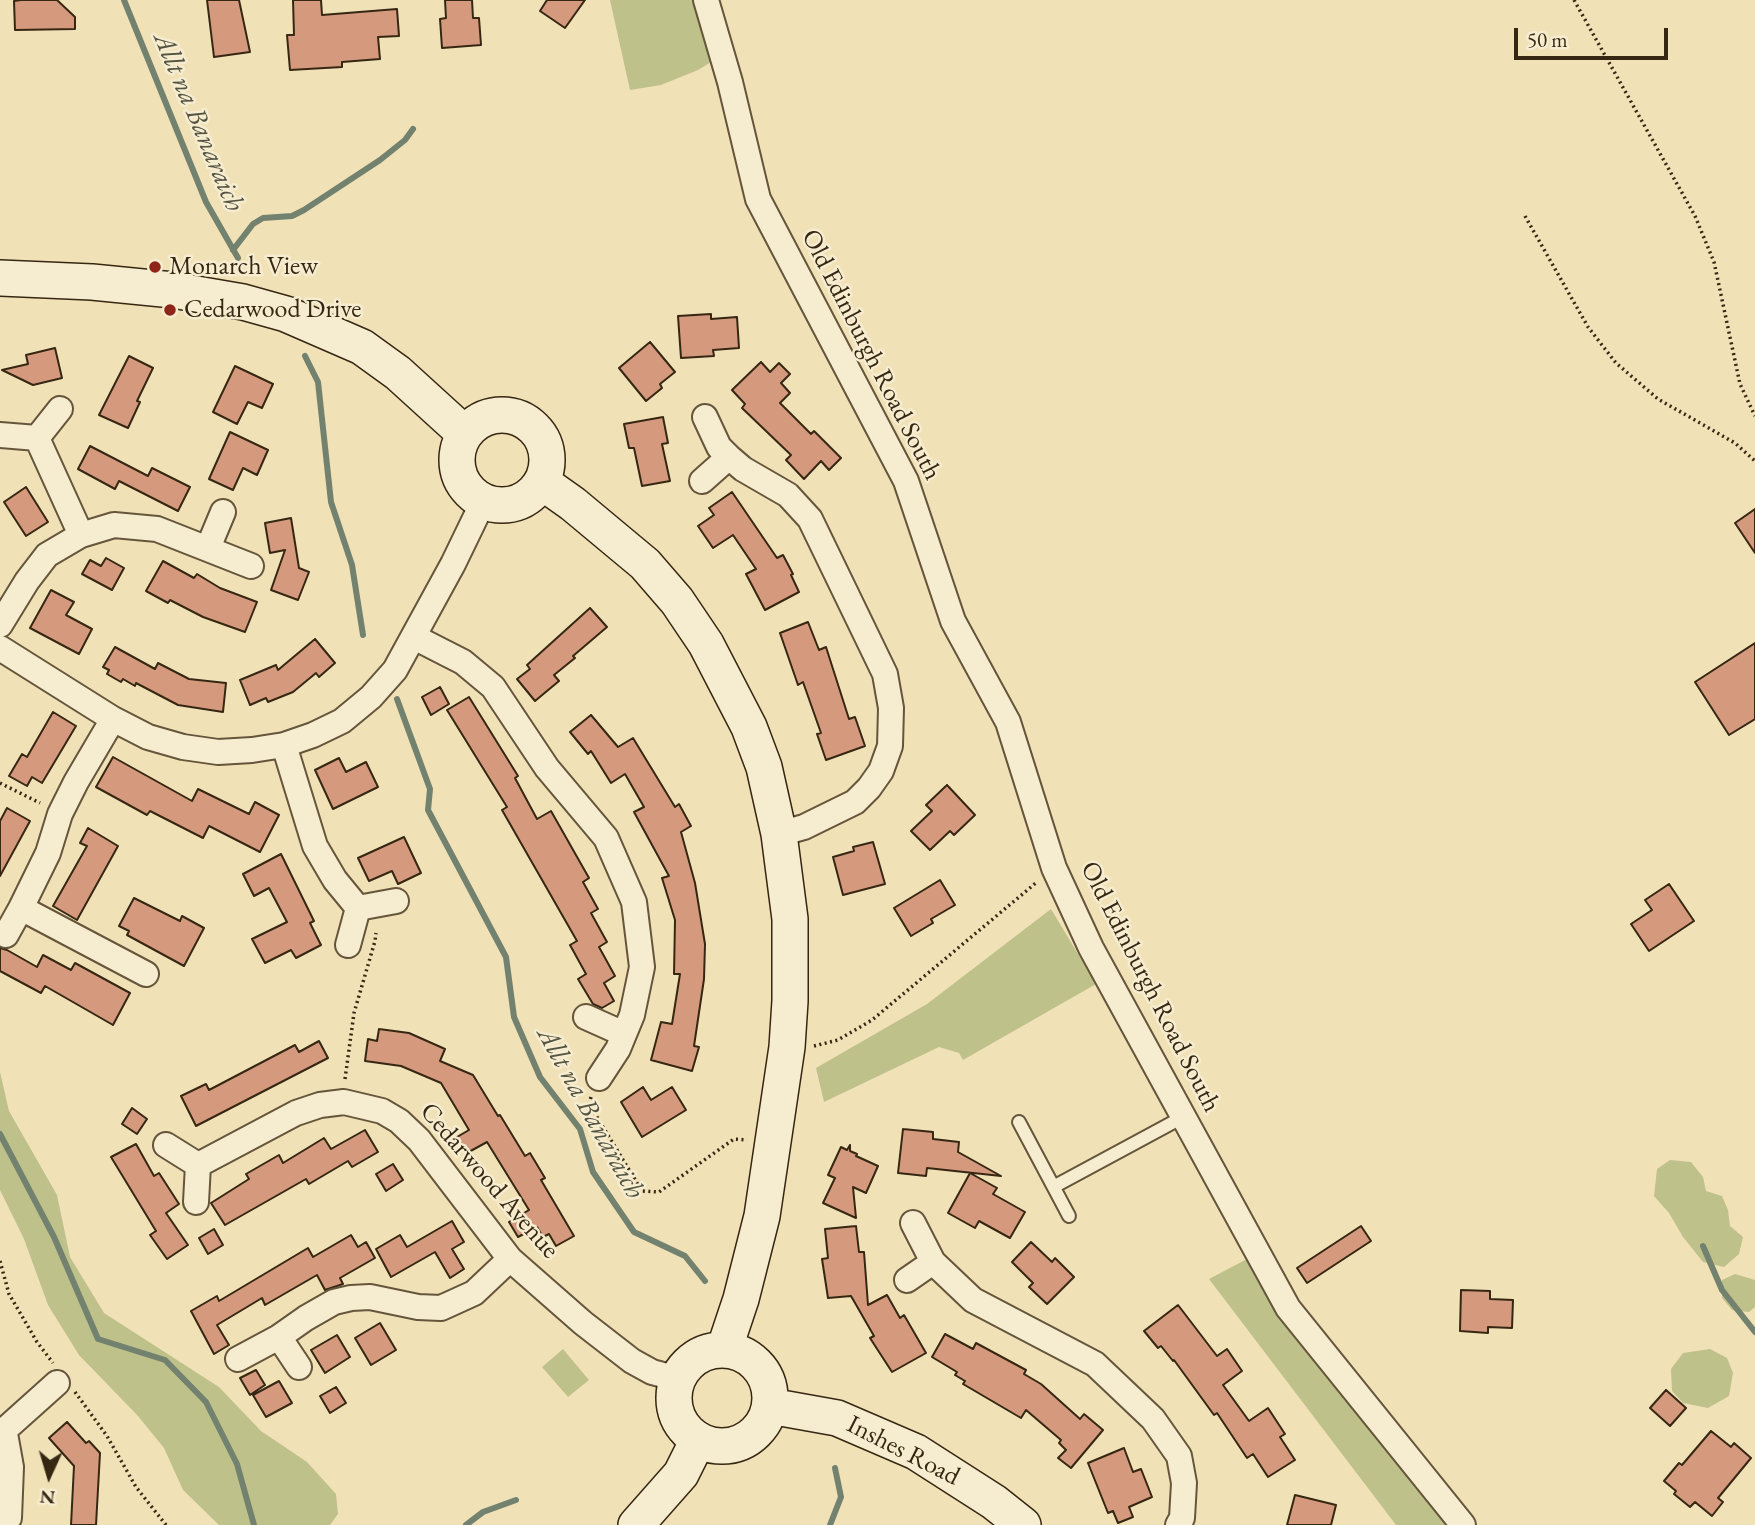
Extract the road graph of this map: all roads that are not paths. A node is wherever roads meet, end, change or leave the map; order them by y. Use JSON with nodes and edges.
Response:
{"nodes":[{"id":1,"x":706,"y":0,"type":"edge"},
{"id":2,"x":0,"y":278,"type":"edge"},
{"id":3,"x":60,"y":409,"type":"dead end"},
{"id":4,"x":705,"y":417,"type":"dead end"},
{"id":5,"x":465,"y":434,"type":"junction"},
{"id":6,"x":0,"y":435,"type":"edge"},
{"id":7,"x":37,"y":438,"type":"junction"},
{"id":8,"x":729,"y":457,"type":"junction"},
{"id":9,"x":702,"y":481,"type":"dead end"},
{"id":10,"x":542,"y":482,"type":"junction"},
{"id":11,"x":483,"y":502,"type":"junction"},
{"id":12,"x":223,"y":512,"type":"dead end"},
{"id":13,"x":81,"y":535,"type":"junction"},
{"id":14,"x":208,"y":548,"type":"junction"},
{"id":15,"x":251,"y":566,"type":"dead end"},
{"id":16,"x":0,"y":625,"type":"edge"},
{"id":17,"x":414,"y":637,"type":"junction"},
{"id":18,"x":0,"y":648,"type":"edge"},
{"id":19,"x":113,"y":719,"type":"junction"},
{"id":20,"x":284,"y":745,"type":"junction"},
{"id":21,"x":779,"y":834,"type":"junction"},
{"id":22,"x":396,"y":901,"type":"dead end"},
{"id":23,"x":363,"y":907,"type":"junction"},
{"id":24,"x":21,"y":908,"type":"junction"},
{"id":25,"x":6,"y":935,"type":"dead end"},
{"id":26,"x":348,"y":945,"type":"dead end"},
{"id":27,"x":146,"y":974,"type":"dead end"},
{"id":28,"x":586,"y":1017,"type":"dead end"},
{"id":29,"x":624,"y":1034,"type":"junction"},
{"id":30,"x":598,"y":1078,"type":"road end"},
{"id":31,"x":1183,"y":1117,"type":"junction"},
{"id":32,"x":1019,"y":1122,"type":"dead end"},
{"id":33,"x":166,"y":1145,"type":"dead end"},
{"id":34,"x":198,"y":1165,"type":"junction"},
{"id":35,"x":1055,"y":1186,"type":"junction"},
{"id":36,"x":196,"y":1202,"type":"dead end"},
{"id":37,"x":1069,"y":1216,"type":"dead end"},
{"id":38,"x":913,"y":1223,"type":"dead end"},
{"id":39,"x":510,"y":1259,"type":"junction"},
{"id":40,"x":933,"y":1262,"type":"junction"},
{"id":41,"x":907,"y":1280,"type":"dead end"},
{"id":42,"x":279,"y":1337,"type":"junction"},
{"id":43,"x":724,"y":1350,"type":"junction"},
{"id":44,"x":238,"y":1359,"type":"dead end"},
{"id":45,"x":299,"y":1367,"type":"dead end"},
{"id":46,"x":678,"y":1379,"type":"junction"},
{"id":47,"x":62,"y":1380,"type":"road end"},
{"id":48,"x":770,"y":1406,"type":"junction"},
{"id":49,"x":0,"y":1436,"type":"edge"},
{"id":50,"x":698,"y":1440,"type":"junction"},
{"id":51,"x":3,"y":1525,"type":"edge"},
{"id":52,"x":636,"y":1525,"type":"edge"},
{"id":53,"x":1023,"y":1525,"type":"edge"},
{"id":54,"x":1178,"y":1525,"type":"edge"},
{"id":55,"x":1463,"y":1525,"type":"edge"}],
"edges":[{"from":1,"to":31,"type":"street","name":"Old Edinburgh Road South"},
{"from":2,"to":5,"type":"street"},
{"from":3,"to":7,"type":"street"},
{"from":4,"to":8,"type":"street"},
{"from":5,"to":10,"type":"street"},
{"from":5,"to":11,"type":"street"},
{"from":6,"to":7,"type":"street"},
{"from":7,"to":13,"type":"street"},
{"from":8,"to":9,"type":"street"},
{"from":8,"to":21,"type":"street"},
{"from":10,"to":11,"type":"street"},
{"from":10,"to":21,"type":"street"},
{"from":11,"to":17,"type":"street"},
{"from":12,"to":14,"type":"street"},
{"from":13,"to":14,"type":"street"},
{"from":13,"to":16,"type":"street"},
{"from":14,"to":15,"type":"street"},
{"from":17,"to":20,"type":"street"},
{"from":17,"to":29,"type":"street"},
{"from":18,"to":19,"type":"street"},
{"from":19,"to":20,"type":"street"},
{"from":19,"to":24,"type":"street"},
{"from":20,"to":23,"type":"street"},
{"from":21,"to":43,"type":"street"},
{"from":22,"to":23,"type":"street"},
{"from":23,"to":26,"type":"street"},
{"from":24,"to":25,"type":"street"},
{"from":24,"to":27,"type":"street"},
{"from":28,"to":29,"type":"street"},
{"from":29,"to":30,"type":"street"},
{"from":31,"to":35,"type":"lane"},
{"from":31,"to":55,"type":"street","name":"Old Edinburgh Road South"},
{"from":32,"to":35,"type":"lane"},
{"from":33,"to":34,"type":"street"},
{"from":34,"to":36,"type":"street"},
{"from":34,"to":39,"type":"street","name":"Cedarwood Avenue"},
{"from":35,"to":37,"type":"lane"},
{"from":38,"to":40,"type":"street"},
{"from":39,"to":42,"type":"street"},
{"from":39,"to":46,"type":"street","name":"Cedarwood Avenue"},
{"from":40,"to":41,"type":"street"},
{"from":40,"to":54,"type":"street"},
{"from":42,"to":44,"type":"street"},
{"from":42,"to":45,"type":"street"},
{"from":43,"to":46,"type":"street"},
{"from":43,"to":48,"type":"street"},
{"from":46,"to":50,"type":"street"},
{"from":47,"to":49,"type":"street"},
{"from":48,"to":50,"type":"street"},
{"from":48,"to":53,"type":"street","name":"Inshes Road"},
{"from":49,"to":51,"type":"street"},
{"from":50,"to":52,"type":"street"}]}
